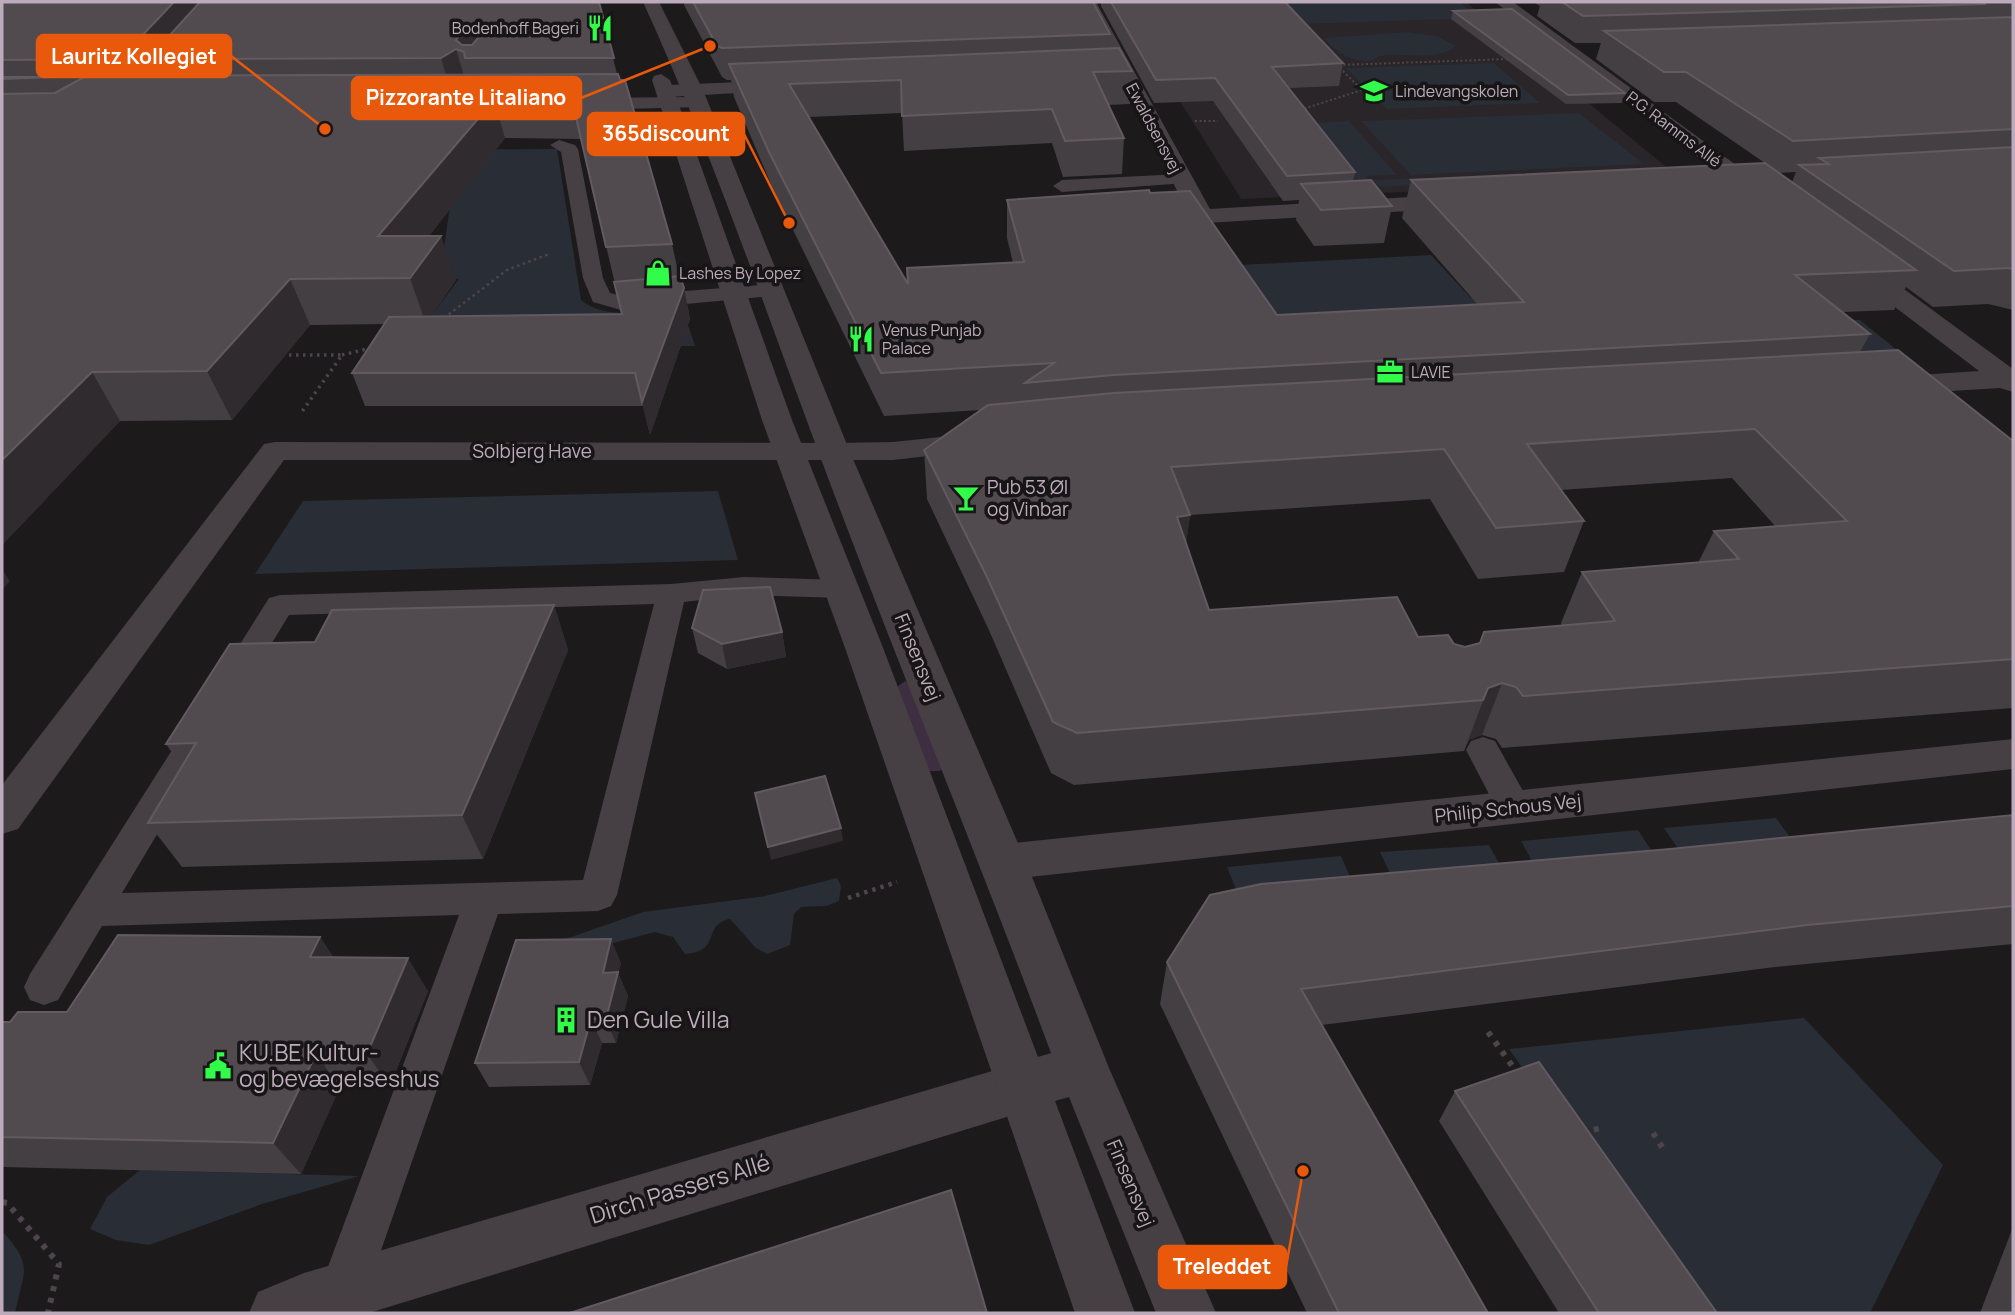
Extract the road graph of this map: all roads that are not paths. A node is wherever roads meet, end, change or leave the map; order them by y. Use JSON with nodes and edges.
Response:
{"nodes":[{"id":1,"x":651,"y":2,"type":"edge"},
{"id":2,"x":1088,"y":2,"type":"edge"},
{"id":3,"x":1503,"y":2,"type":"edge"},
{"id":4,"x":804,"y":85,"type":"edge"},
{"id":5,"x":677,"y":91,"type":"junction"},
{"id":6,"x":564,"y":104,"type":"edge"},
{"id":7,"x":559,"y":145,"type":"edge"},
{"id":8,"x":1181,"y":179,"type":"junction"},
{"id":9,"x":1776,"y":183,"type":"edge"},
{"id":10,"x":1748,"y":185,"type":"junction"},
{"id":11,"x":1062,"y":186,"type":"edge"},
{"id":12,"x":1708,"y":187,"type":"edge"},
{"id":13,"x":1476,"y":200,"type":"edge"},
{"id":14,"x":1781,"y":209,"type":"edge"},
{"id":15,"x":1202,"y":216,"type":"junction"},
{"id":16,"x":1136,"y":220,"type":"edge"},
{"id":17,"x":1835,"y":249,"type":"edge"},
{"id":18,"x":773,"y":289,"type":"junction"},
{"id":19,"x":736,"y":294,"type":"junction"},
{"id":20,"x":2011,"y":380,"type":"edge"},
{"id":21,"x":1864,"y":387,"type":"edge"},
{"id":22,"x":1002,"y":440,"type":"edge"},
{"id":23,"x":789,"y":452,"type":"junction"},
{"id":24,"x":834,"y":452,"type":"junction"},
{"id":25,"x":841,"y":589,"type":"junction"},
{"id":26,"x":671,"y":594,"type":"junction"},
{"id":27,"x":1483,"y":750,"type":"edge"},
{"id":28,"x":2013,"y":754,"type":"edge"},
{"id":29,"x":1514,"y":807,"type":"junction"},
{"id":30,"x":2,"y":817,"type":"edge"},
{"id":31,"x":1003,"y":862,"type":"junction"},
{"id":32,"x":484,"y":898,"type":"junction"},
{"id":33,"x":93,"y":910,"type":"junction"},
{"id":34,"x":44,"y":987,"type":"dead end"},
{"id":35,"x":1083,"y":1068,"type":"junction"},
{"id":36,"x":1023,"y":1087,"type":"junction"},
{"id":37,"x":344,"y":1291,"type":"junction"},
{"id":38,"x":279,"y":1313,"type":"edge"},
{"id":39,"x":1105,"y":1313,"type":"edge"},
{"id":40,"x":1186,"y":1313,"type":"edge"}],
"edges":[{"from":1,"to":5,"type":"street","name":"Finsensvej"},
{"from":2,"to":8,"type":"street","name":"Ewaldsensvej"},
{"from":3,"to":10,"type":"street","name":"P.G. Ramms Allé"},
{"from":4,"to":5,"type":"street"},
{"from":5,"to":6,"type":"street"},
{"from":5,"to":18,"type":"street","name":"Finsensvej"},
{"from":5,"to":19,"type":"street","name":"Finsensvej"},
{"from":7,"to":19,"type":"lane"},
{"from":8,"to":11,"type":"lane"},
{"from":8,"to":15,"type":"street","name":"Ewaldsensvej"},
{"from":9,"to":10,"type":"street"},
{"from":10,"to":12,"type":"street"},
{"from":10,"to":14,"type":"street","name":"P.G. Ramms Allé"},
{"from":13,"to":15,"type":"street"},
{"from":15,"to":16,"type":"street"},
{"from":17,"to":20,"type":"street"},
{"from":18,"to":19,"type":"lane"},
{"from":18,"to":24,"type":"street","name":"Finsensvej"},
{"from":19,"to":23,"type":"street","name":"Finsensvej"},
{"from":20,"to":21,"type":"street"},
{"from":22,"to":24,"type":"street","name":"Solbjerg Have"},
{"from":23,"to":24,"type":"street","name":"Solbjerg Have"},
{"from":23,"to":25,"type":"street","name":"Finsensvej"},
{"from":23,"to":30,"type":"street","name":"Solbjerg Have"},
{"from":24,"to":31,"type":"street","name":"Finsensvej"},
{"from":25,"to":26,"type":"lane"},
{"from":25,"to":36,"type":"street","name":"Finsensvej"},
{"from":26,"to":32,"type":"lane"},
{"from":26,"to":33,"type":"lane"},
{"from":27,"to":29,"type":"lane"},
{"from":28,"to":29,"type":"street","name":"Philip Schous Vej"},
{"from":29,"to":31,"type":"street","name":"Philip Schous Vej"},
{"from":31,"to":35,"type":"street","name":"Finsensvej"},
{"from":32,"to":33,"type":"lane"},
{"from":32,"to":37,"type":"lane"},
{"from":33,"to":34,"type":"lane"},
{"from":35,"to":36,"type":"street","name":"Dirch Passers Allé"},
{"from":35,"to":40,"type":"street","name":"Finsensvej"},
{"from":36,"to":37,"type":"street","name":"Dirch Passers Allé"},
{"from":36,"to":39,"type":"street","name":"Finsensvej"},
{"from":37,"to":38,"type":"street","name":"Dirch Passers Allé"}]}
